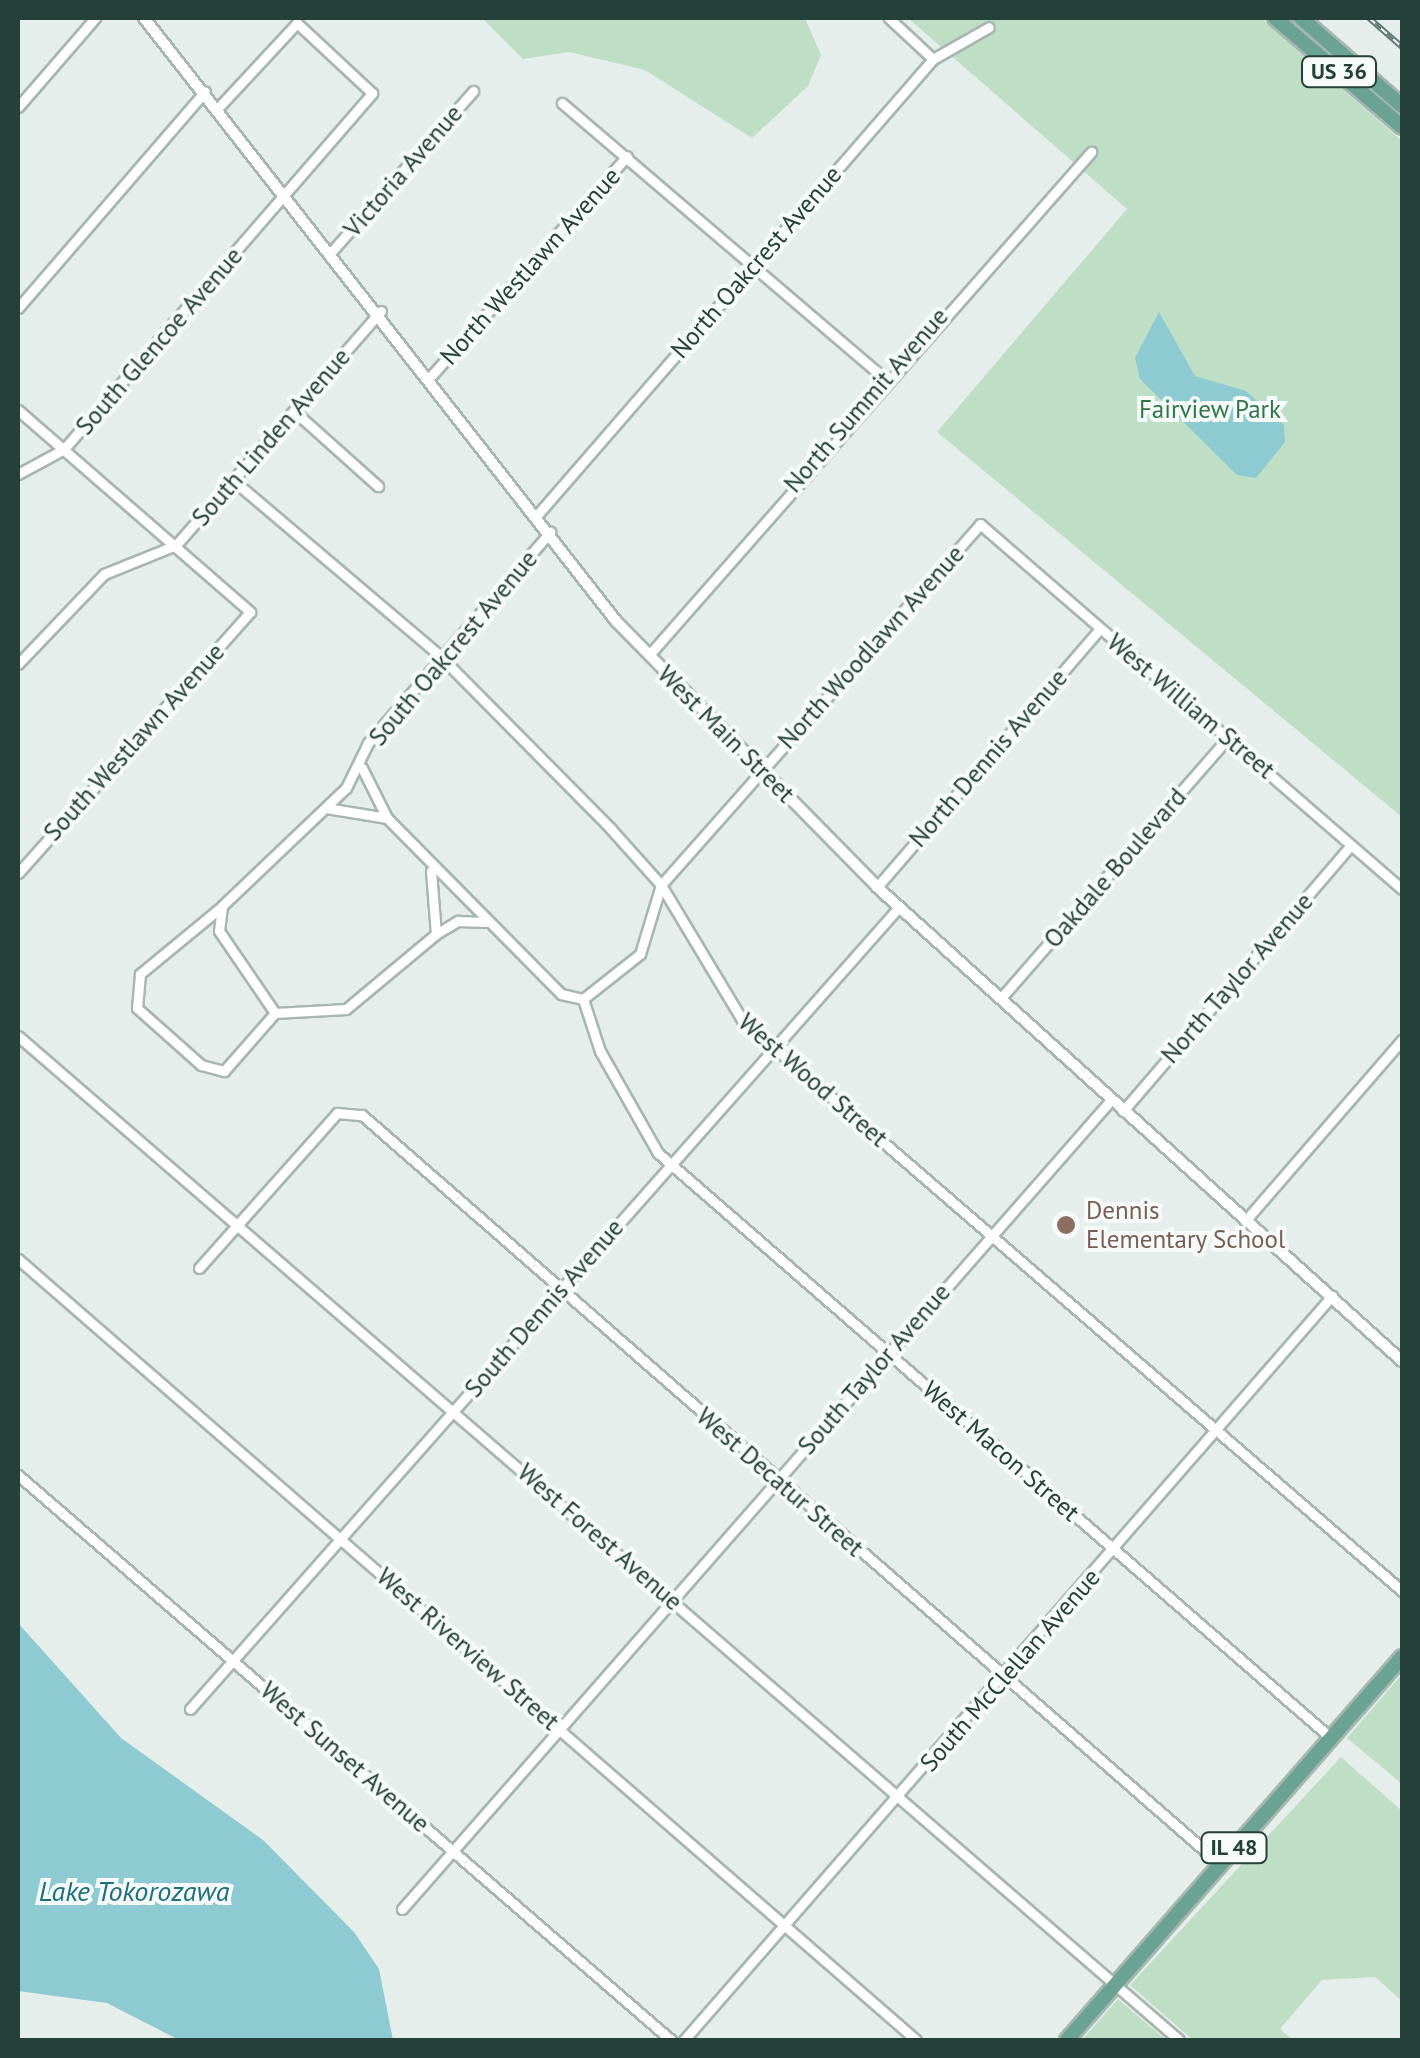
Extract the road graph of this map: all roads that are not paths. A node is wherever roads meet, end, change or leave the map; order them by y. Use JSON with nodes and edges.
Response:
{"nodes":[{"id":1,"x":95,"y":18,"type":"edge"},
{"id":2,"x":889,"y":18,"type":"edge"},
{"id":3,"x":1275,"y":18,"type":"edge"},
{"id":4,"x":1301,"y":18,"type":"edge"},
{"id":5,"x":149,"y":19,"type":"edge"},
{"id":6,"x":989,"y":27,"type":"dead end"},
{"id":7,"x":933,"y":60,"type":"junction"},
{"id":8,"x":205,"y":91,"type":"junction"},
{"id":9,"x":472,"y":92,"type":"dead end"},
{"id":10,"x":562,"y":103,"type":"dead end"},
{"id":11,"x":1402,"y":106,"type":"edge"},
{"id":12,"x":219,"y":107,"type":"junction"},
{"id":13,"x":18,"y":108,"type":"edge"},
{"id":14,"x":1402,"y":127,"type":"edge"},
{"id":15,"x":1091,"y":152,"type":"dead end"},
{"id":16,"x":627,"y":156,"type":"junction"},
{"id":17,"x":288,"y":193,"type":"junction"},
{"id":18,"x":333,"y":250,"type":"junction"},
{"id":19,"x":754,"y":265,"type":"junction"},
{"id":20,"x":18,"y":308,"type":"edge"},
{"id":21,"x":381,"y":311,"type":"junction"},
{"id":22,"x":432,"y":376,"type":"junction"},
{"id":23,"x":884,"y":378,"type":"junction"},
{"id":24,"x":18,"y":410,"type":"edge"},
{"id":25,"x":294,"y":411,"type":"junction"},
{"id":26,"x":64,"y":450,"type":"junction"},
{"id":27,"x":18,"y":474,"type":"edge"},
{"id":28,"x":234,"y":480,"type":"junction"},
{"id":29,"x":378,"y":486,"type":"dead end"},
{"id":30,"x":538,"y":514,"type":"junction"},
{"id":31,"x":980,"y":524,"type":"joint"},
{"id":32,"x":550,"y":532,"type":"junction"},
{"id":33,"x":176,"y":545,"type":"junction"},
{"id":34,"x":1100,"y":629,"type":"junction"},
{"id":35,"x":648,"y":655,"type":"junction"},
{"id":36,"x":440,"y":656,"type":"junction"},
{"id":37,"x":18,"y":664,"type":"edge"},
{"id":38,"x":1229,"y":737,"type":"junction"},
{"id":39,"x":362,"y":768,"type":"junction"},
{"id":40,"x":762,"y":770,"type":"junction"},
{"id":41,"x":326,"y":808,"type":"junction"},
{"id":42,"x":387,"y":818,"type":"junction"},
{"id":43,"x":1351,"y":844,"type":"junction"},
{"id":44,"x":431,"y":870,"type":"junction"},
{"id":45,"x":18,"y":872,"type":"edge"},
{"id":46,"x":661,"y":885,"type":"junction"},
{"id":47,"x":877,"y":887,"type":"junction"},
{"id":48,"x":1402,"y":889,"type":"edge"},
{"id":49,"x":222,"y":906,"type":"junction"},
{"id":50,"x":898,"y":907,"type":"junction"},
{"id":51,"x":488,"y":922,"type":"junction"},
{"id":52,"x":436,"y":934,"type":"junction"},
{"id":53,"x":1001,"y":998,"type":"junction"},
{"id":54,"x":584,"y":999,"type":"junction"},
{"id":55,"x":275,"y":1013,"type":"junction"},
{"id":56,"x":18,"y":1036,"type":"edge"},
{"id":57,"x":1402,"y":1040,"type":"edge"},
{"id":58,"x":774,"y":1047,"type":"junction"},
{"id":59,"x":1111,"y":1100,"type":"junction"},
{"id":60,"x":1123,"y":1111,"type":"junction"},
{"id":61,"x":671,"y":1164,"type":"junction"},
{"id":62,"x":1245,"y":1221,"type":"junction"},
{"id":63,"x":236,"y":1226,"type":"junction"},
{"id":64,"x":990,"y":1235,"type":"junction"},
{"id":65,"x":18,"y":1259,"type":"edge"},
{"id":66,"x":199,"y":1268,"type":"dead end"},
{"id":67,"x":559,"y":1290,"type":"junction"},
{"id":68,"x":1332,"y":1296,"type":"junction"},
{"id":69,"x":889,"y":1353,"type":"junction"},
{"id":70,"x":1402,"y":1362,"type":"edge"},
{"id":71,"x":454,"y":1411,"type":"junction"},
{"id":72,"x":1218,"y":1430,"type":"junction"},
{"id":73,"x":18,"y":1475,"type":"edge"},
{"id":74,"x":778,"y":1480,"type":"junction"},
{"id":75,"x":342,"y":1539,"type":"junction"},
{"id":76,"x":1114,"y":1552,"type":"junction"},
{"id":77,"x":1402,"y":1591,"type":"edge"},
{"id":78,"x":670,"y":1599,"type":"junction"},
{"id":79,"x":1402,"y":1657,"type":"edge"},
{"id":80,"x":233,"y":1661,"type":"junction"},
{"id":81,"x":1004,"y":1675,"type":"junction"},
{"id":82,"x":190,"y":1709,"type":"dead end"},
{"id":83,"x":558,"y":1727,"type":"junction"},
{"id":84,"x":1331,"y":1738,"type":"junction"},
{"id":85,"x":899,"y":1796,"type":"junction"},
{"id":86,"x":452,"y":1850,"type":"junction"},
{"id":87,"x":1220,"y":1864,"type":"junction"},
{"id":88,"x":402,"y":1910,"type":"dead end"},
{"id":89,"x":785,"y":1926,"type":"junction"},
{"id":90,"x":1116,"y":1985,"type":"junction"},
{"id":91,"x":671,"y":2040,"type":"edge"},
{"id":92,"x":684,"y":2040,"type":"edge"},
{"id":93,"x":916,"y":2040,"type":"edge"},
{"id":94,"x":1068,"y":2040,"type":"edge"},
{"id":95,"x":1179,"y":2040,"type":"edge"}],
"edges":[{"from":1,"to":13,"type":"street"},
{"from":2,"to":7,"type":"street"},
{"from":3,"to":14,"type":"main road","number":"US 36"},
{"from":4,"to":11,"type":"main road","number":"US 36"},
{"from":5,"to":8,"type":"street","name":"West Main Street"},
{"from":6,"to":7,"type":"street","name":"North Oakcrest Avenue"},
{"from":7,"to":19,"type":"street","name":"North Oakcrest Avenue"},
{"from":8,"to":12,"type":"street","name":"West Main Street"},
{"from":8,"to":20,"type":"street"},
{"from":9,"to":18,"type":"street","name":"Victoria Avenue"},
{"from":10,"to":16,"type":"street"},
{"from":12,"to":17,"type":"street","name":"West Main Street"},
{"from":12,"to":17,"type":"street","name":"South Glencoe Avenue"},
{"from":15,"to":23,"type":"street","name":"North Summit Avenue"},
{"from":16,"to":19,"type":"street"},
{"from":16,"to":22,"type":"street","name":"North Westlawn Avenue"},
{"from":17,"to":18,"type":"street","name":"West Main Street"},
{"from":17,"to":26,"type":"street","name":"South Glencoe Avenue"},
{"from":18,"to":21,"type":"street","name":"West Main Street"},
{"from":19,"to":23,"type":"street"},
{"from":19,"to":30,"type":"street","name":"North Oakcrest Avenue"},
{"from":21,"to":22,"type":"street","name":"West Main Street"},
{"from":21,"to":25,"type":"street","name":"South Linden Avenue"},
{"from":22,"to":30,"type":"street","name":"West Main Street"},
{"from":23,"to":35,"type":"street","name":"North Summit Avenue"},
{"from":24,"to":26,"type":"street"},
{"from":25,"to":28,"type":"street","name":"South Linden Avenue"},
{"from":25,"to":29,"type":"street"},
{"from":26,"to":27,"type":"street","name":"South Glencoe Avenue"},
{"from":26,"to":33,"type":"street"},
{"from":28,"to":33,"type":"street","name":"South Linden Avenue"},
{"from":28,"to":36,"type":"street","name":"West Wood Street"},
{"from":30,"to":32,"type":"street","name":"West Main Street"},
{"from":31,"to":34,"type":"street","name":"West William Street"},
{"from":31,"to":40,"type":"street","name":"North Woodlawn Avenue"},
{"from":32,"to":35,"type":"street","name":"West Main Street"},
{"from":32,"to":36,"type":"street","name":"South Oakcrest Avenue"},
{"from":33,"to":37,"type":"street","name":"South Linden Avenue"},
{"from":33,"to":45,"type":"street","name":"South Westlawn Avenue"},
{"from":34,"to":38,"type":"street","name":"West William Street"},
{"from":34,"to":47,"type":"street","name":"North Dennis Avenue"},
{"from":35,"to":40,"type":"street","name":"West Main Street"},
{"from":36,"to":39,"type":"street","name":"South Oakcrest Avenue"},
{"from":36,"to":46,"type":"street","name":"West Wood Street"},
{"from":38,"to":43,"type":"street","name":"West William Street"},
{"from":38,"to":53,"type":"street","name":"Oakdale Boulevard"},
{"from":39,"to":41,"type":"street","name":"South Oakcrest Avenue"},
{"from":39,"to":42,"type":"street"},
{"from":40,"to":46,"type":"street","name":"North Woodlawn Avenue"},
{"from":40,"to":47,"type":"street","name":"West Main Street"},
{"from":41,"to":42,"type":"street"},
{"from":41,"to":49,"type":"street"},
{"from":42,"to":44,"type":"street"},
{"from":43,"to":48,"type":"street","name":"West William Street"},
{"from":43,"to":60,"type":"street","name":"North Taylor Avenue"},
{"from":44,"to":51,"type":"street"},
{"from":44,"to":52,"type":"street"},
{"from":46,"to":54,"type":"street"},
{"from":46,"to":58,"type":"street","name":"West Wood Street"},
{"from":47,"to":50,"type":"street","name":"West Main Street"},
{"from":49,"to":55,"type":"street"},
{"from":49,"to":55,"type":"street"},
{"from":50,"to":53,"type":"street","name":"West Main Street"},
{"from":50,"to":58,"type":"street","name":"South Dennis Avenue"},
{"from":51,"to":52,"type":"street"},
{"from":51,"to":54,"type":"street"},
{"from":52,"to":55,"type":"street"},
{"from":53,"to":59,"type":"street","name":"West Main Street"},
{"from":54,"to":61,"type":"street","name":"West Macon Street"},
{"from":56,"to":63,"type":"street","name":"West Forest Avenue"},
{"from":57,"to":62,"type":"street"},
{"from":58,"to":61,"type":"street","name":"South Dennis Avenue"},
{"from":58,"to":64,"type":"street","name":"West Wood Street"},
{"from":59,"to":60,"type":"street","name":"West Main Street"},
{"from":59,"to":64,"type":"street","name":"South Taylor Avenue"},
{"from":60,"to":62,"type":"street","name":"West Main Street"},
{"from":61,"to":67,"type":"street","name":"South Dennis Avenue"},
{"from":61,"to":69,"type":"street","name":"West Macon Street"},
{"from":62,"to":68,"type":"street","name":"West Main Street"},
{"from":63,"to":66,"type":"street"},
{"from":63,"to":67,"type":"street","name":"West Decatur Street"},
{"from":63,"to":71,"type":"street","name":"West Forest Avenue"},
{"from":64,"to":69,"type":"street","name":"South Taylor Avenue"},
{"from":64,"to":72,"type":"street","name":"West Wood Street"},
{"from":65,"to":75,"type":"street","name":"West Riverview Street"},
{"from":67,"to":71,"type":"street","name":"South Dennis Avenue"},
{"from":67,"to":74,"type":"street","name":"West Decatur Street"},
{"from":68,"to":70,"type":"street","name":"West Main Street"},
{"from":68,"to":72,"type":"street","name":"South McClellan Avenue"},
{"from":69,"to":74,"type":"street","name":"South Taylor Avenue"},
{"from":69,"to":76,"type":"street","name":"West Macon Street"},
{"from":71,"to":75,"type":"street","name":"South Dennis Avenue"},
{"from":71,"to":78,"type":"street","name":"West Forest Avenue"},
{"from":72,"to":76,"type":"street","name":"South McClellan Avenue"},
{"from":72,"to":77,"type":"street","name":"West Wood Street"},
{"from":73,"to":80,"type":"street","name":"West Sunset Avenue"},
{"from":74,"to":78,"type":"street","name":"South Taylor Avenue"},
{"from":74,"to":81,"type":"street","name":"West Decatur Street"},
{"from":75,"to":80,"type":"street","name":"South Dennis Avenue"},
{"from":75,"to":83,"type":"street","name":"West Riverview Street"},
{"from":76,"to":81,"type":"street","name":"South McClellan Avenue"},
{"from":76,"to":84,"type":"street","name":"West Macon Street"},
{"from":78,"to":83,"type":"street","name":"South Taylor Avenue"},
{"from":78,"to":85,"type":"street","name":"West Forest Avenue"},
{"from":79,"to":84,"type":"main road","number":"IL 48"},
{"from":80,"to":82,"type":"street","name":"South Dennis Avenue"},
{"from":80,"to":86,"type":"street","name":"West Sunset Avenue"},
{"from":81,"to":85,"type":"street","name":"South McClellan Avenue"},
{"from":81,"to":87,"type":"street","name":"West Decatur Street"},
{"from":83,"to":86,"type":"street","name":"South Taylor Avenue"},
{"from":83,"to":89,"type":"street","name":"West Riverview Street"},
{"from":84,"to":87,"type":"main road","number":"IL 48"},
{"from":85,"to":89,"type":"street","name":"South McClellan Avenue"},
{"from":85,"to":90,"type":"street","name":"West Forest Avenue"},
{"from":86,"to":88,"type":"street","name":"South Taylor Avenue"},
{"from":86,"to":91,"type":"street","name":"West Sunset Avenue"},
{"from":87,"to":90,"type":"main road","number":"IL 48"},
{"from":89,"to":92,"type":"street","name":"South McClellan Avenue"},
{"from":89,"to":93,"type":"street","name":"West Riverview Street"},
{"from":90,"to":94,"type":"main road","number":"IL 48"},
{"from":90,"to":95,"type":"street","name":"West Forest Avenue"}]}
